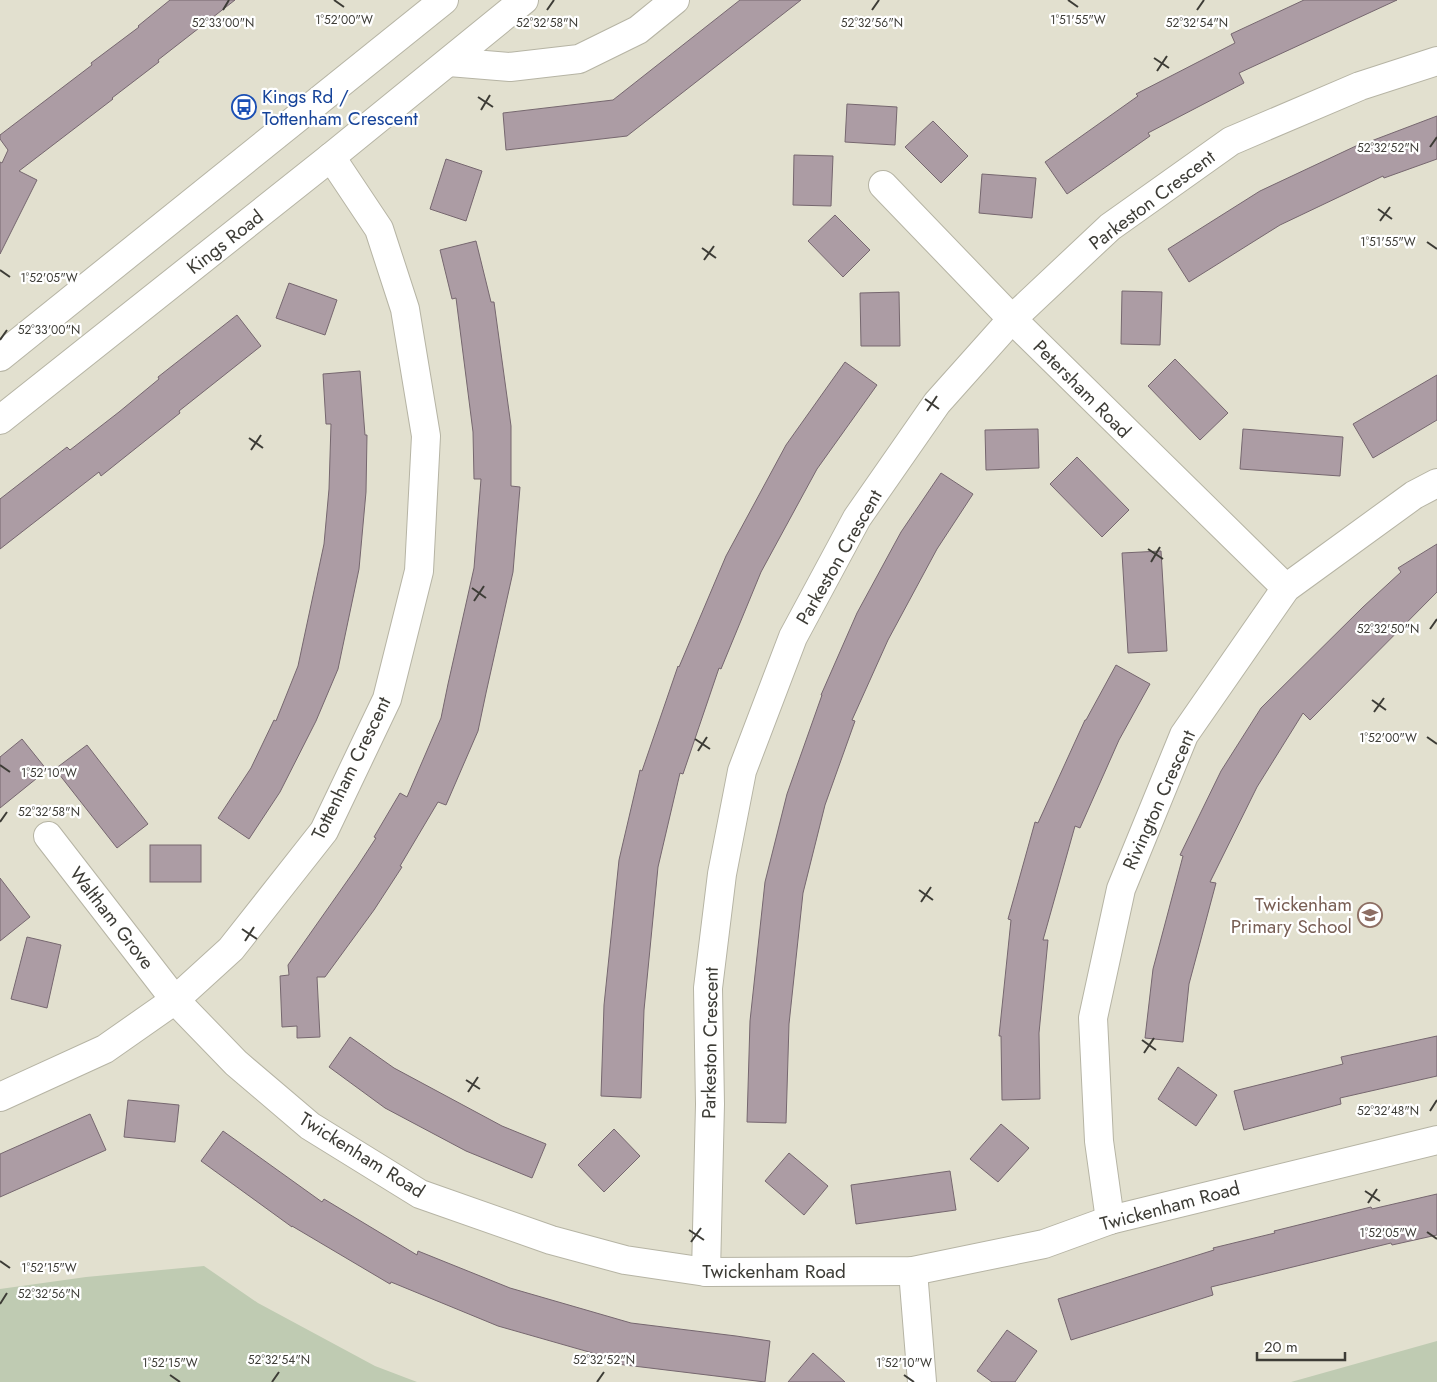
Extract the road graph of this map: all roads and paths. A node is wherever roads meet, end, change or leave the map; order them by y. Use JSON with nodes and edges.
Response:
{"nodes":[{"id":1,"x":444,"y":0,"type":"edge"},
{"id":2,"x":524,"y":0,"type":"edge"},
{"id":3,"x":674,"y":0,"type":"edge"},
{"id":4,"x":1437,"y":61,"type":"edge"},
{"id":5,"x":449,"y":62,"type":"junction"},
{"id":6,"x":331,"y":157,"type":"junction"},
{"id":7,"x":883,"y":185,"type":"dead end"},
{"id":8,"x":1012,"y":319,"type":"junction"},
{"id":9,"x":0,"y":358,"type":"edge"},
{"id":10,"x":0,"y":420,"type":"edge"},
{"id":11,"x":1437,"y":483,"type":"edge"},
{"id":12,"x":1286,"y":588,"type":"junction"},
{"id":13,"x":48,"y":836,"type":"dead end"},
{"id":14,"x":175,"y":1000,"type":"junction"},
{"id":15,"x":0,"y":1097,"type":"edge"},
{"id":16,"x":1437,"y":1140,"type":"edge"},
{"id":17,"x":1110,"y":1220,"type":"junction"},
{"id":18,"x":913,"y":1271,"type":"junction"},
{"id":19,"x":706,"y":1272,"type":"junction"},
{"id":20,"x":922,"y":1382,"type":"edge"}],
"edges":[{"from":1,"to":9,"type":"street"},
{"from":2,"to":5,"type":"street","name":"Kings Road"},
{"from":3,"to":5,"type":"street"},
{"from":4,"to":8,"type":"street","name":"Parkeston Crescent"},
{"from":5,"to":6,"type":"street","name":"Kings Road"},
{"from":6,"to":10,"type":"street","name":"Kings Road"},
{"from":6,"to":14,"type":"street","name":"Tottenham Crescent"},
{"from":7,"to":8,"type":"street","name":"Petersham Road"},
{"from":8,"to":12,"type":"street","name":"Petersham Road"},
{"from":8,"to":19,"type":"street","name":"Parkeston Crescent"},
{"from":11,"to":12,"type":"street","name":"Rivington Crescent"},
{"from":12,"to":17,"type":"street","name":"Rivington Crescent"},
{"from":13,"to":14,"type":"street","name":"Waltham Grove"},
{"from":14,"to":15,"type":"street","name":"Tottenham Crescent"},
{"from":14,"to":19,"type":"street","name":"Twickenham Road"},
{"from":16,"to":17,"type":"street","name":"Twickenham Road"},
{"from":17,"to":18,"type":"street","name":"Twickenham Road"},
{"from":18,"to":19,"type":"street","name":"Twickenham Road"},
{"from":18,"to":20,"type":"street"}]}
